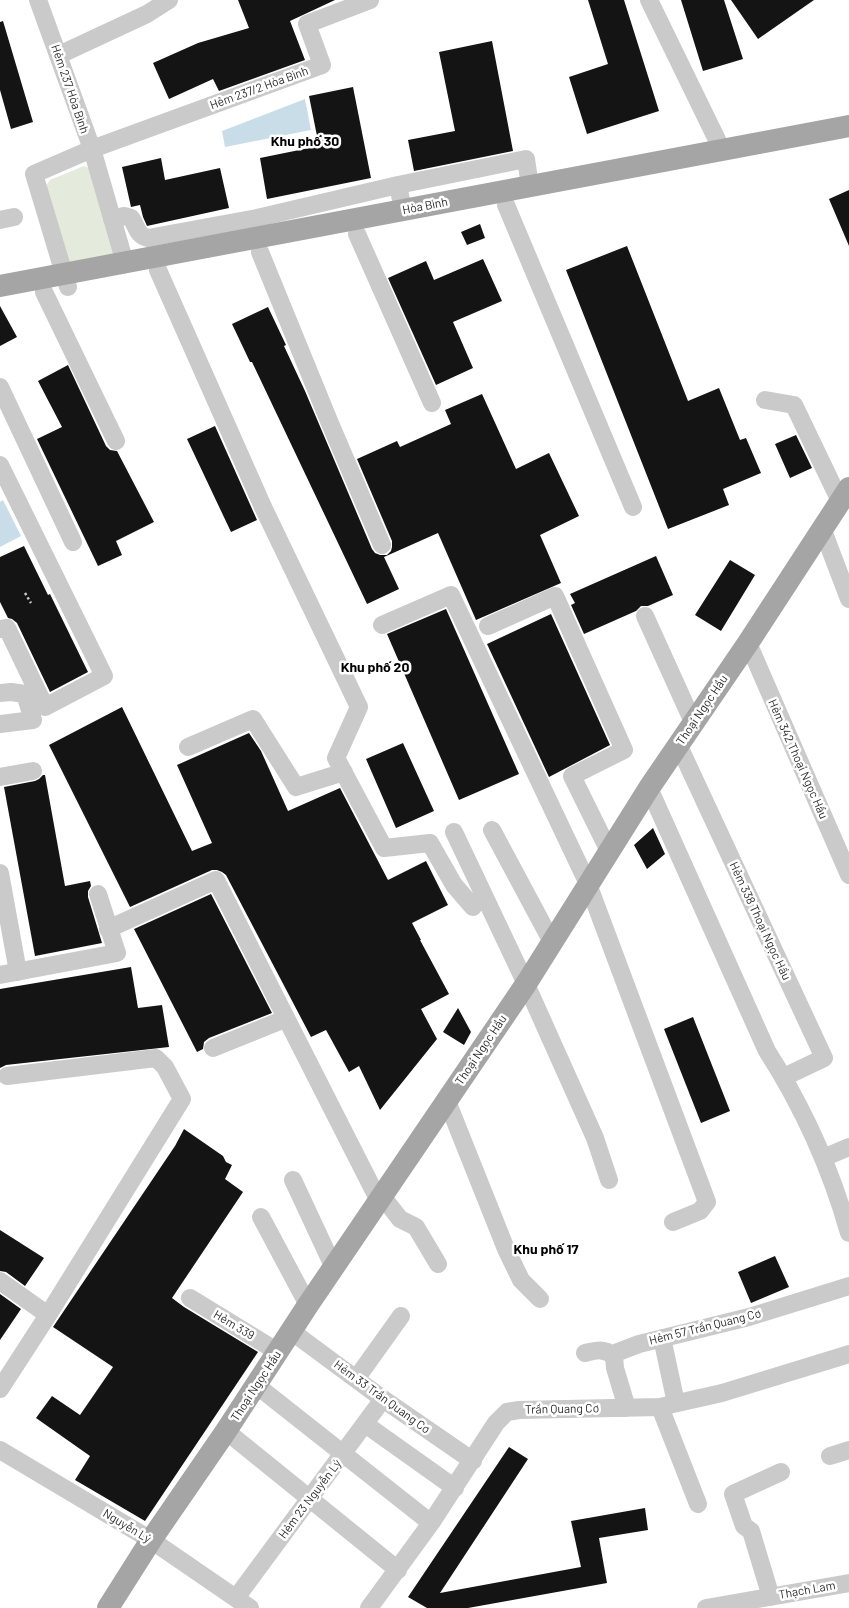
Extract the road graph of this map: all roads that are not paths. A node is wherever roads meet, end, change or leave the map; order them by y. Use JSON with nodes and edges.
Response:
{"nodes":[{"id":1,"x":38,"y":0,"type":"edge"},
{"id":2,"x":169,"y":0,"type":"edge"},
{"id":3,"x":370,"y":0,"type":"edge"},
{"id":4,"x":649,"y":0,"type":"edge"},
{"id":5,"x":59,"y":55,"type":"junction"},
{"id":6,"x":849,"y":126,"type":"edge"},
{"id":7,"x":849,"y":141,"type":"edge"},
{"id":8,"x":92,"y":149,"type":"junction"},
{"id":9,"x":722,"y":150,"type":"junction"},
{"id":10,"x":398,"y":185,"type":"junction"},
{"id":11,"x":531,"y":193,"type":"junction"},
{"id":12,"x":506,"y":205,"type":"junction"},
{"id":13,"x":403,"y":210,"type":"junction"},
{"id":14,"x":112,"y":219,"type":"junction"},
{"id":15,"x":357,"y":234,"type":"junction"},
{"id":16,"x":260,"y":236,"type":"junction"},
{"id":17,"x":125,"y":263,"type":"junction"},
{"id":18,"x":158,"y":270,"type":"junction"},
{"id":19,"x":66,"y":281,"type":"junction"},
{"id":20,"x":0,"y":286,"type":"edge"},
{"id":21,"x":44,"y":292,"type":"junction"},
{"id":22,"x":0,"y":300,"type":"edge"},
{"id":23,"x":0,"y":387,"type":"edge"},
{"id":24,"x":765,"y":400,"type":"dead end"},
{"id":25,"x":432,"y":403,"type":"dead end"},
{"id":26,"x":116,"y":441,"type":"dead end"},
{"id":27,"x":1,"y":469,"type":"edge"},
{"id":28,"x":845,"y":494,"type":"edge"},
{"id":29,"x":633,"y":507,"type":"dead end"},
{"id":30,"x":822,"y":528,"type":"junction"},
{"id":31,"x":73,"y":542,"type":"dead end"},
{"id":32,"x":382,"y":545,"type":"dead end"},
{"id":33,"x":849,"y":599,"type":"edge"},
{"id":34,"x":645,"y":616,"type":"dead end"},
{"id":35,"x":382,"y":625,"type":"dead end"},
{"id":36,"x":488,"y":626,"type":"dead end"},
{"id":37,"x":0,"y":629,"type":"edge"},
{"id":38,"x":748,"y":642,"type":"junction"},
{"id":39,"x":0,"y":693,"type":"edge"},
{"id":40,"x":694,"y":722,"type":"junction"},
{"id":41,"x":0,"y":724,"type":"edge"},
{"id":42,"x":678,"y":744,"type":"junction"},
{"id":43,"x":188,"y":747,"type":"dead end"},
{"id":44,"x":33,"y":771,"type":"dead end"},
{"id":45,"x":344,"y":772,"type":"junction"},
{"id":46,"x":0,"y":777,"type":"edge"},
{"id":47,"x":649,"y":788,"type":"junction"},
{"id":48,"x":492,"y":830,"type":"dead end"},
{"id":49,"x":454,"y":832,"type":"dead end"},
{"id":50,"x":609,"y":852,"type":"junction"},
{"id":51,"x":0,"y":873,"type":"edge"},
{"id":52,"x":849,"y":875,"type":"edge"},
{"id":53,"x":588,"y":884,"type":"junction"},
{"id":54,"x":98,"y":894,"type":"dead end"},
{"id":55,"x":473,"y":907,"type":"dead end"},
{"id":56,"x":108,"y":929,"type":"junction"},
{"id":57,"x":552,"y":942,"type":"junction"},
{"id":58,"x":18,"y":972,"type":"junction"},
{"id":59,"x":0,"y":975,"type":"edge"},
{"id":60,"x":526,"y":984,"type":"junction"},
{"id":61,"x":285,"y":1019,"type":"junction"},
{"id":62,"x":213,"y":1048,"type":"dead end"},
{"id":63,"x":7,"y":1076,"type":"dead end"},
{"id":64,"x":784,"y":1077,"type":"junction"},
{"id":65,"x":446,"y":1101,"type":"junction"},
{"id":66,"x":849,"y":1147,"type":"edge"},
{"id":67,"x":823,"y":1158,"type":"junction"},
{"id":68,"x":293,"y":1180,"type":"dead end"},
{"id":69,"x":609,"y":1180,"type":"dead end"},
{"id":70,"x":380,"y":1199,"type":"junction"},
{"id":71,"x":261,"y":1217,"type":"dead end"},
{"id":72,"x":673,"y":1222,"type":"dead end"},
{"id":73,"x":849,"y":1233,"type":"edge"},
{"id":74,"x":438,"y":1264,"type":"dead end"},
{"id":75,"x":334,"y":1268,"type":"junction"},
{"id":76,"x":0,"y":1280,"type":"edge"},
{"id":77,"x":849,"y":1286,"type":"edge"},
{"id":78,"x":190,"y":1298,"type":"dead end"},
{"id":79,"x":540,"y":1299,"type":"dead end"},
{"id":80,"x":308,"y":1305,"type":"junction"},
{"id":81,"x":48,"y":1315,"type":"junction"},
{"id":82,"x":402,"y":1316,"type":"dead end"},
{"id":83,"x":291,"y":1331,"type":"junction"},
{"id":84,"x":662,"y":1338,"type":"junction"},
{"id":85,"x":278,"y":1352,"type":"junction"},
{"id":86,"x":585,"y":1353,"type":"dead end"},
{"id":87,"x":849,"y":1354,"type":"edge"},
{"id":88,"x":614,"y":1356,"type":"junction"},
{"id":89,"x":356,"y":1379,"type":"junction"},
{"id":90,"x":256,"y":1385,"type":"junction"},
{"id":91,"x":0,"y":1389,"type":"edge"},
{"id":92,"x":383,"y":1399,"type":"junction"},
{"id":93,"x":668,"y":1405,"type":"junction"},
{"id":94,"x":627,"y":1408,"type":"junction"},
{"id":95,"x":365,"y":1424,"type":"junction"},
{"id":96,"x":226,"y":1431,"type":"junction"},
{"id":97,"x":0,"y":1450,"type":"edge"},
{"id":98,"x":849,"y":1450,"type":"edge"},
{"id":99,"x":344,"y":1454,"type":"junction"},
{"id":100,"x":830,"y":1456,"type":"dead end"},
{"id":101,"x":473,"y":1461,"type":"junction"},
{"id":102,"x":781,"y":1472,"type":"dead end"},
{"id":103,"x":455,"y":1488,"type":"junction"},
{"id":104,"x":310,"y":1499,"type":"junction"},
{"id":105,"x":698,"y":1504,"type":"dead end"},
{"id":106,"x":432,"y":1523,"type":"junction"},
{"id":107,"x":144,"y":1542,"type":"junction"},
{"id":108,"x":398,"y":1570,"type":"junction"},
{"id":109,"x":849,"y":1583,"type":"edge"},
{"id":110,"x":770,"y":1597,"type":"junction"},
{"id":111,"x":243,"y":1603,"type":"edge"},
{"id":112,"x":108,"y":1608,"type":"edge"},
{"id":113,"x":369,"y":1608,"type":"edge"},
{"id":114,"x":706,"y":1608,"type":"edge"}],
"edges":[{"from":1,"to":5,"type":"street","name":"Hẻm 237 Hòa Bình"},
{"from":2,"to":5,"type":"street"},
{"from":3,"to":8,"type":"street","name":"Hẻm 237/2 Hòa Bình"},
{"from":4,"to":9,"type":"street"},
{"from":5,"to":8,"type":"street","name":"Hẻm 237 Hòa Bình"},
{"from":6,"to":9,"type":"main road","name":"Hòa Bình"},
{"from":7,"to":11,"type":"main road","name":"Hòa Bình"},
{"from":8,"to":14,"type":"street"},
{"from":8,"to":19,"type":"street","name":"Hẻm 237 Hòa Bình"},
{"from":9,"to":11,"type":"main road","name":"Hòa Bình"},
{"from":10,"to":11,"type":"street"},
{"from":10,"to":13,"type":"street"},
{"from":10,"to":16,"type":"street"},
{"from":11,"to":12,"type":"main road","name":"Hòa Bình"},
{"from":11,"to":13,"type":"main road","name":"Hòa Bình"},
{"from":12,"to":15,"type":"main road","name":"Hòa Bình"},
{"from":12,"to":29,"type":"street"},
{"from":13,"to":16,"type":"main road","name":"Hòa Bình"},
{"from":14,"to":16,"type":"street"},
{"from":14,"to":17,"type":"street"},
{"from":15,"to":16,"type":"main road","name":"Hòa Bình"},
{"from":15,"to":25,"type":"street"},
{"from":16,"to":17,"type":"main road","name":"Hòa Bình"},
{"from":16,"to":18,"type":"main road","name":"Hòa Bình"},
{"from":16,"to":32,"type":"street"},
{"from":17,"to":19,"type":"main road","name":"Hòa Bình"},
{"from":18,"to":19,"type":"main road","name":"Hòa Bình"},
{"from":18,"to":45,"type":"street"},
{"from":19,"to":20,"type":"main road","name":"Hòa Bình"},
{"from":19,"to":21,"type":"main road","name":"Hòa Bình"},
{"from":21,"to":22,"type":"main road","name":"Hòa Bình"},
{"from":21,"to":26,"type":"street"},
{"from":23,"to":31,"type":"street"},
{"from":24,"to":28,"type":"street"},
{"from":27,"to":37,"type":"street"},
{"from":28,"to":30,"type":"main road","name":"Thoại Ngọc Hầu"},
{"from":30,"to":33,"type":"street"},
{"from":30,"to":38,"type":"main road","name":"Thoại Ngọc Hầu"},
{"from":34,"to":40,"type":"street"},
{"from":35,"to":53,"type":"street"},
{"from":36,"to":50,"type":"street"},
{"from":38,"to":40,"type":"main road","name":"Thoại Ngọc Hầu"},
{"from":38,"to":52,"type":"street","name":"Hẻm 342 Thoại Ngọc Hầu"},
{"from":39,"to":41,"type":"street"},
{"from":40,"to":42,"type":"main road","name":"Thoại Ngọc Hầu"},
{"from":42,"to":47,"type":"main road","name":"Thoại Ngọc Hầu"},
{"from":42,"to":64,"type":"street","name":"Hẻm 338 Thoại Ngọc Hầu"},
{"from":43,"to":45,"type":"street"},
{"from":44,"to":46,"type":"street"},
{"from":45,"to":55,"type":"street"},
{"from":47,"to":50,"type":"main road","name":"Thoại Ngọc Hầu"},
{"from":47,"to":64,"type":"street"},
{"from":48,"to":57,"type":"street"},
{"from":49,"to":60,"type":"street"},
{"from":50,"to":53,"type":"main road","name":"Thoại Ngọc Hầu"},
{"from":51,"to":58,"type":"street"},
{"from":53,"to":57,"type":"main road","name":"Thoại Ngọc Hầu"},
{"from":53,"to":72,"type":"street"},
{"from":54,"to":56,"type":"street"},
{"from":56,"to":58,"type":"street"},
{"from":56,"to":61,"type":"street"},
{"from":57,"to":60,"type":"main road","name":"Thoại Ngọc Hầu"},
{"from":58,"to":59,"type":"street"},
{"from":60,"to":65,"type":"main road","name":"Thoại Ngọc Hầu"},
{"from":60,"to":69,"type":"street"},
{"from":61,"to":62,"type":"street"},
{"from":61,"to":70,"type":"street"},
{"from":63,"to":81,"type":"street"},
{"from":64,"to":67,"type":"street"},
{"from":65,"to":70,"type":"main road","name":"Thoại Ngọc Hầu"},
{"from":65,"to":79,"type":"street"},
{"from":66,"to":67,"type":"street"},
{"from":67,"to":73,"type":"street"},
{"from":68,"to":75,"type":"street"},
{"from":70,"to":74,"type":"street"},
{"from":70,"to":75,"type":"main road","name":"Thoại Ngọc Hầu"},
{"from":71,"to":80,"type":"street"},
{"from":75,"to":80,"type":"main road","name":"Thoại Ngọc Hầu"},
{"from":76,"to":81,"type":"street"},
{"from":77,"to":84,"type":"street","name":"Hẻm 57 Trần Quang Cơ"},
{"from":78,"to":85,"type":"street","name":"Hẻm 339"},
{"from":80,"to":83,"type":"main road","name":"Thoại Ngọc Hầu"},
{"from":81,"to":91,"type":"street"},
{"from":82,"to":89,"type":"street"},
{"from":83,"to":85,"type":"main road","name":"Thoại Ngọc Hầu"},
{"from":83,"to":89,"type":"street","name":"Hẻm 33 Trần Quang Cơ"},
{"from":84,"to":88,"type":"street","name":"Hẻm 57 Trần Quang Cơ"},
{"from":84,"to":93,"type":"street"},
{"from":85,"to":90,"type":"main road","name":"Thoại Ngọc Hầu"},
{"from":86,"to":88,"type":"street"},
{"from":87,"to":93,"type":"street","name":"Trần Quang Cơ"},
{"from":88,"to":94,"type":"street"},
{"from":89,"to":92,"type":"street","name":"Hẻm 33 Trần Quang Cơ"},
{"from":90,"to":96,"type":"main road","name":"Thoại Ngọc Hầu"},
{"from":90,"to":99,"type":"street"},
{"from":92,"to":95,"type":"street","name":"Hẻm 23 Nguyễn Lý"},
{"from":92,"to":101,"type":"street","name":"Hẻm 33 Trần Quang Cơ"},
{"from":93,"to":94,"type":"street","name":"Trần Quang Cơ"},
{"from":93,"to":105,"type":"street"},
{"from":94,"to":101,"type":"street","name":"Trần Quang Cơ"},
{"from":95,"to":99,"type":"street","name":"Hẻm 23 Nguyễn Lý"},
{"from":95,"to":103,"type":"street"},
{"from":96,"to":104,"type":"street"},
{"from":96,"to":107,"type":"main road","name":"Thoại Ngọc Hầu"},
{"from":97,"to":107,"type":"street","name":"Nguyễn Lý"},
{"from":98,"to":100,"type":"street"},
{"from":99,"to":104,"type":"street","name":"Hẻm 23 Nguyễn Lý"},
{"from":99,"to":106,"type":"street"},
{"from":101,"to":103,"type":"street","name":"Trần Quang Cơ"},
{"from":102,"to":110,"type":"street"},
{"from":103,"to":106,"type":"street","name":"Trần Quang Cơ"},
{"from":104,"to":108,"type":"street"},
{"from":104,"to":111,"type":"street","name":"Hẻm 23 Nguyễn Lý"},
{"from":106,"to":108,"type":"street","name":"Trần Quang Cơ"},
{"from":107,"to":111,"type":"street","name":"Nguyễn Lý"},
{"from":107,"to":112,"type":"main road","name":"Thoại Ngọc Hầu"},
{"from":108,"to":113,"type":"street","name":"Trần Quang Cơ"},
{"from":109,"to":110,"type":"street","name":"Thạch Lam"},
{"from":110,"to":114,"type":"street","name":"Thạch Lam"}]}
